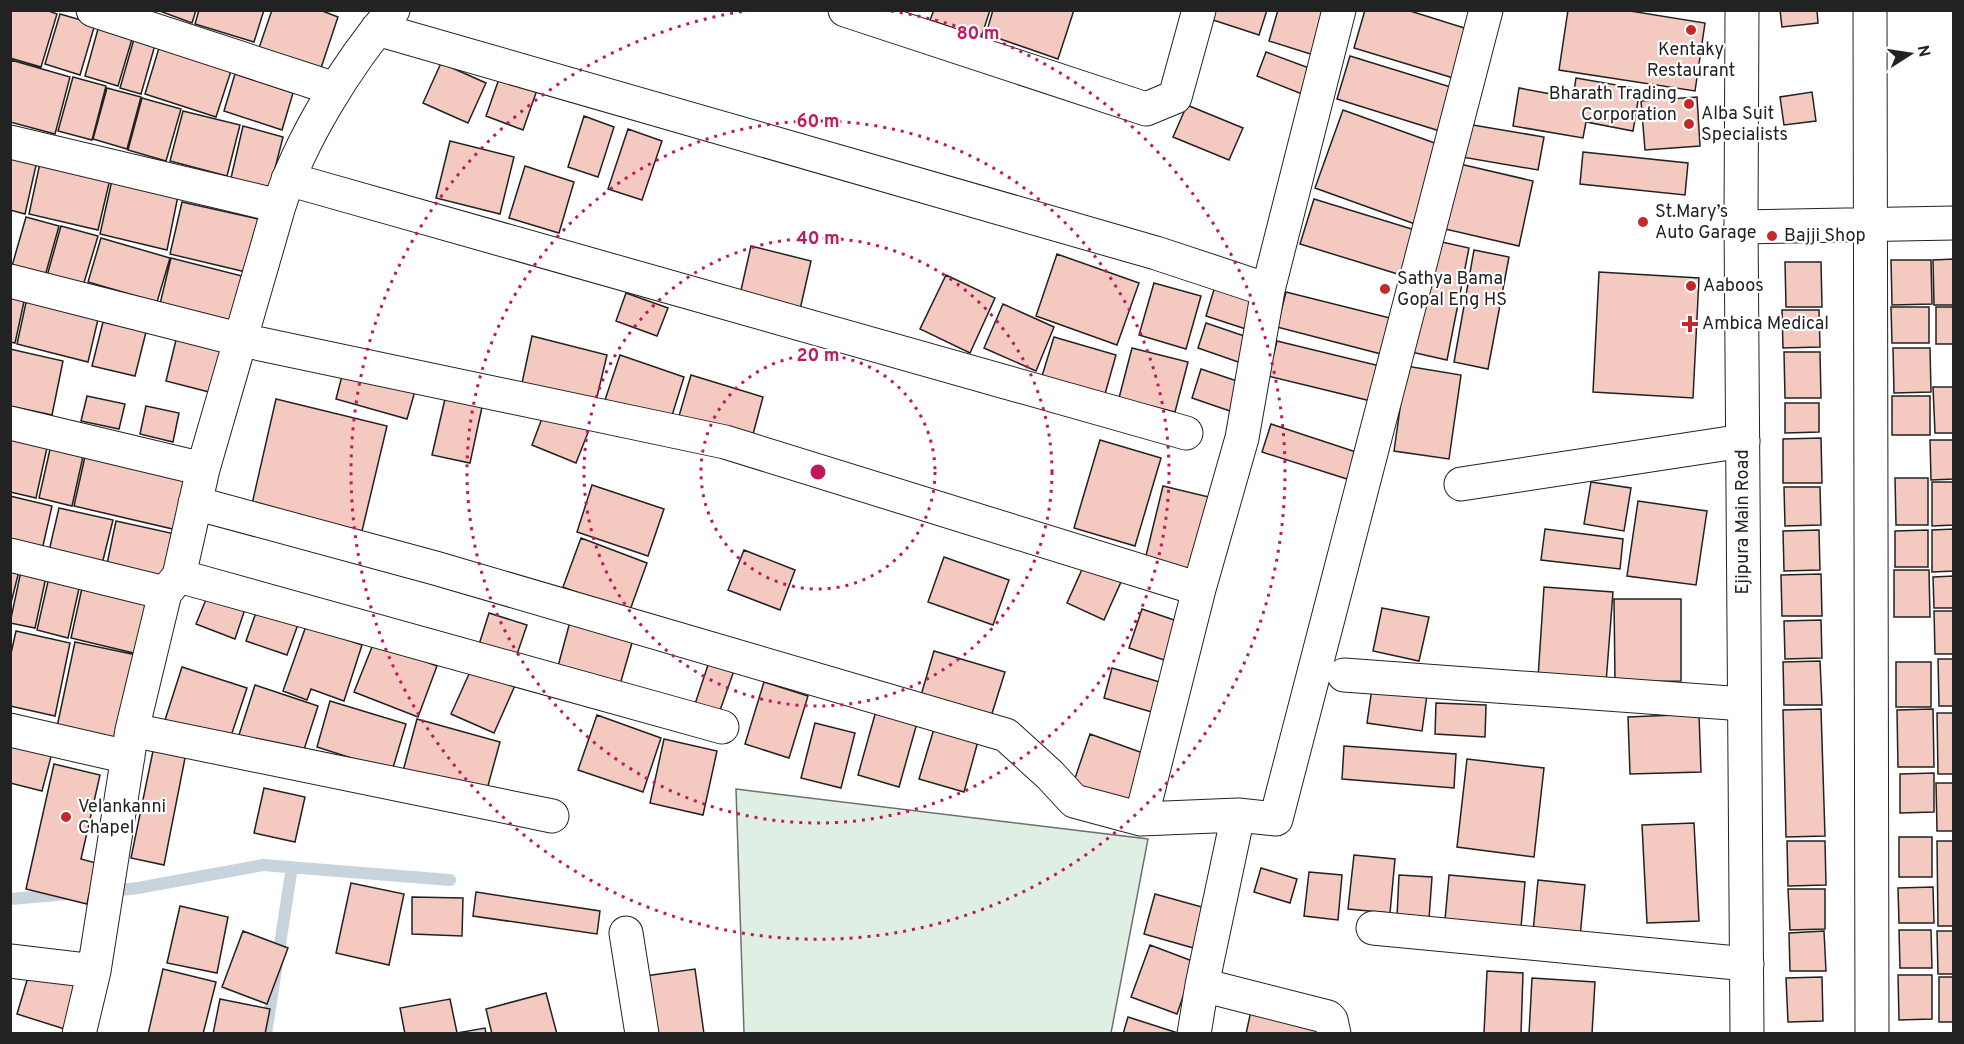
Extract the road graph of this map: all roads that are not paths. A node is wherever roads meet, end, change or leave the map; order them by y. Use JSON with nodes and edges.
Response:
{"nodes":[{"id":1,"x":93,"y":10,"type":"edge"},
{"id":2,"x":845,"y":10,"type":"edge"},
{"id":3,"x":1199,"y":10,"type":"edge"},
{"id":4,"x":1339,"y":10,"type":"edge"},
{"id":5,"x":1742,"y":10,"type":"edge"},
{"id":6,"x":1870,"y":10,"type":"edge"},
{"id":7,"x":1478,"y":12,"type":"edge"},
{"id":8,"x":385,"y":20,"type":"edge"},
{"id":9,"x":335,"y":89,"type":"junction"},
{"id":10,"x":10,"y":142,"type":"edge"},
{"id":11,"x":284,"y":192,"type":"junction"},
{"id":12,"x":1953,"y":223,"type":"edge"},
{"id":13,"x":1869,"y":224,"type":"junction"},
{"id":14,"x":1741,"y":226,"type":"junction"},
{"id":15,"x":10,"y":281,"type":"edge"},
{"id":16,"x":1268,"y":290,"type":"junction"},
{"id":17,"x":242,"y":340,"type":"junction"},
{"id":18,"x":10,"y":423,"type":"edge"},
{"id":19,"x":1186,"y":433,"type":"dead end"},
{"id":20,"x":1743,"y":441,"type":"junction"},
{"id":21,"x":203,"y":469,"type":"junction"},
{"id":22,"x":1461,"y":484,"type":"dead end"},
{"id":23,"x":195,"y":503,"type":"junction"},
{"id":24,"x":10,"y":555,"type":"edge"},
{"id":25,"x":172,"y":584,"type":"junction"},
{"id":26,"x":1199,"y":589,"type":"junction"},
{"id":27,"x":1344,"y":675,"type":"dead end"},
{"id":28,"x":1744,"y":704,"type":"junction"},
{"id":29,"x":722,"y":727,"type":"dead end"},
{"id":30,"x":10,"y":730,"type":"edge"},
{"id":31,"x":130,"y":743,"type":"junction"},
{"id":32,"x":1238,"y":815,"type":"junction"},
{"id":33,"x":552,"y":816,"type":"dead end"},
{"id":34,"x":1141,"y":819,"type":"junction"},
{"id":35,"x":1373,"y":928,"type":"dead end"},
{"id":36,"x":626,"y":933,"type":"dead end"},
{"id":37,"x":10,"y":961,"type":"edge"},
{"id":38,"x":1747,"y":964,"type":"junction"},
{"id":39,"x":94,"y":971,"type":"junction"},
{"id":40,"x":1202,"y":985,"type":"junction"},
{"id":41,"x":79,"y":1034,"type":"edge"},
{"id":42,"x":642,"y":1034,"type":"edge"},
{"id":43,"x":1194,"y":1034,"type":"edge"},
{"id":44,"x":1334,"y":1034,"type":"edge"},
{"id":45,"x":1747,"y":1034,"type":"edge"},
{"id":46,"x":1872,"y":1034,"type":"edge"}],
"edges":[{"from":1,"to":9,"type":"street"},
{"from":2,"to":3,"type":"street"},
{"from":4,"to":16,"type":"street"},
{"from":5,"to":14,"type":"street","name":"Ejipura Main Road"},
{"from":6,"to":13,"type":"street"},
{"from":7,"to":32,"type":"street"},
{"from":8,"to":9,"type":"street"},
{"from":8,"to":16,"type":"street"},
{"from":9,"to":11,"type":"street"},
{"from":10,"to":11,"type":"street"},
{"from":11,"to":17,"type":"street"},
{"from":11,"to":19,"type":"street"},
{"from":12,"to":13,"type":"street"},
{"from":13,"to":14,"type":"street"},
{"from":13,"to":46,"type":"street"},
{"from":14,"to":20,"type":"street","name":"Ejipura Main Road"},
{"from":15,"to":17,"type":"street"},
{"from":16,"to":26,"type":"street"},
{"from":17,"to":21,"type":"street"},
{"from":17,"to":26,"type":"street"},
{"from":18,"to":21,"type":"street"},
{"from":20,"to":22,"type":"street"},
{"from":20,"to":28,"type":"street","name":"Ejipura Main Road"},
{"from":21,"to":23,"type":"street"},
{"from":23,"to":25,"type":"street"},
{"from":23,"to":34,"type":"street"},
{"from":24,"to":25,"type":"street"},
{"from":25,"to":29,"type":"street"},
{"from":25,"to":31,"type":"street"},
{"from":26,"to":34,"type":"street"},
{"from":27,"to":28,"type":"street"},
{"from":28,"to":38,"type":"street","name":"Ejipura Main Road"},
{"from":30,"to":31,"type":"street"},
{"from":31,"to":33,"type":"street"},
{"from":31,"to":39,"type":"street"},
{"from":32,"to":34,"type":"street"},
{"from":32,"to":40,"type":"street"},
{"from":35,"to":38,"type":"street"},
{"from":36,"to":42,"type":"street"},
{"from":37,"to":39,"type":"street"},
{"from":38,"to":45,"type":"street","name":"Ejipura Main Road"},
{"from":39,"to":41,"type":"street"},
{"from":40,"to":43,"type":"street"},
{"from":40,"to":44,"type":"street"}]}
